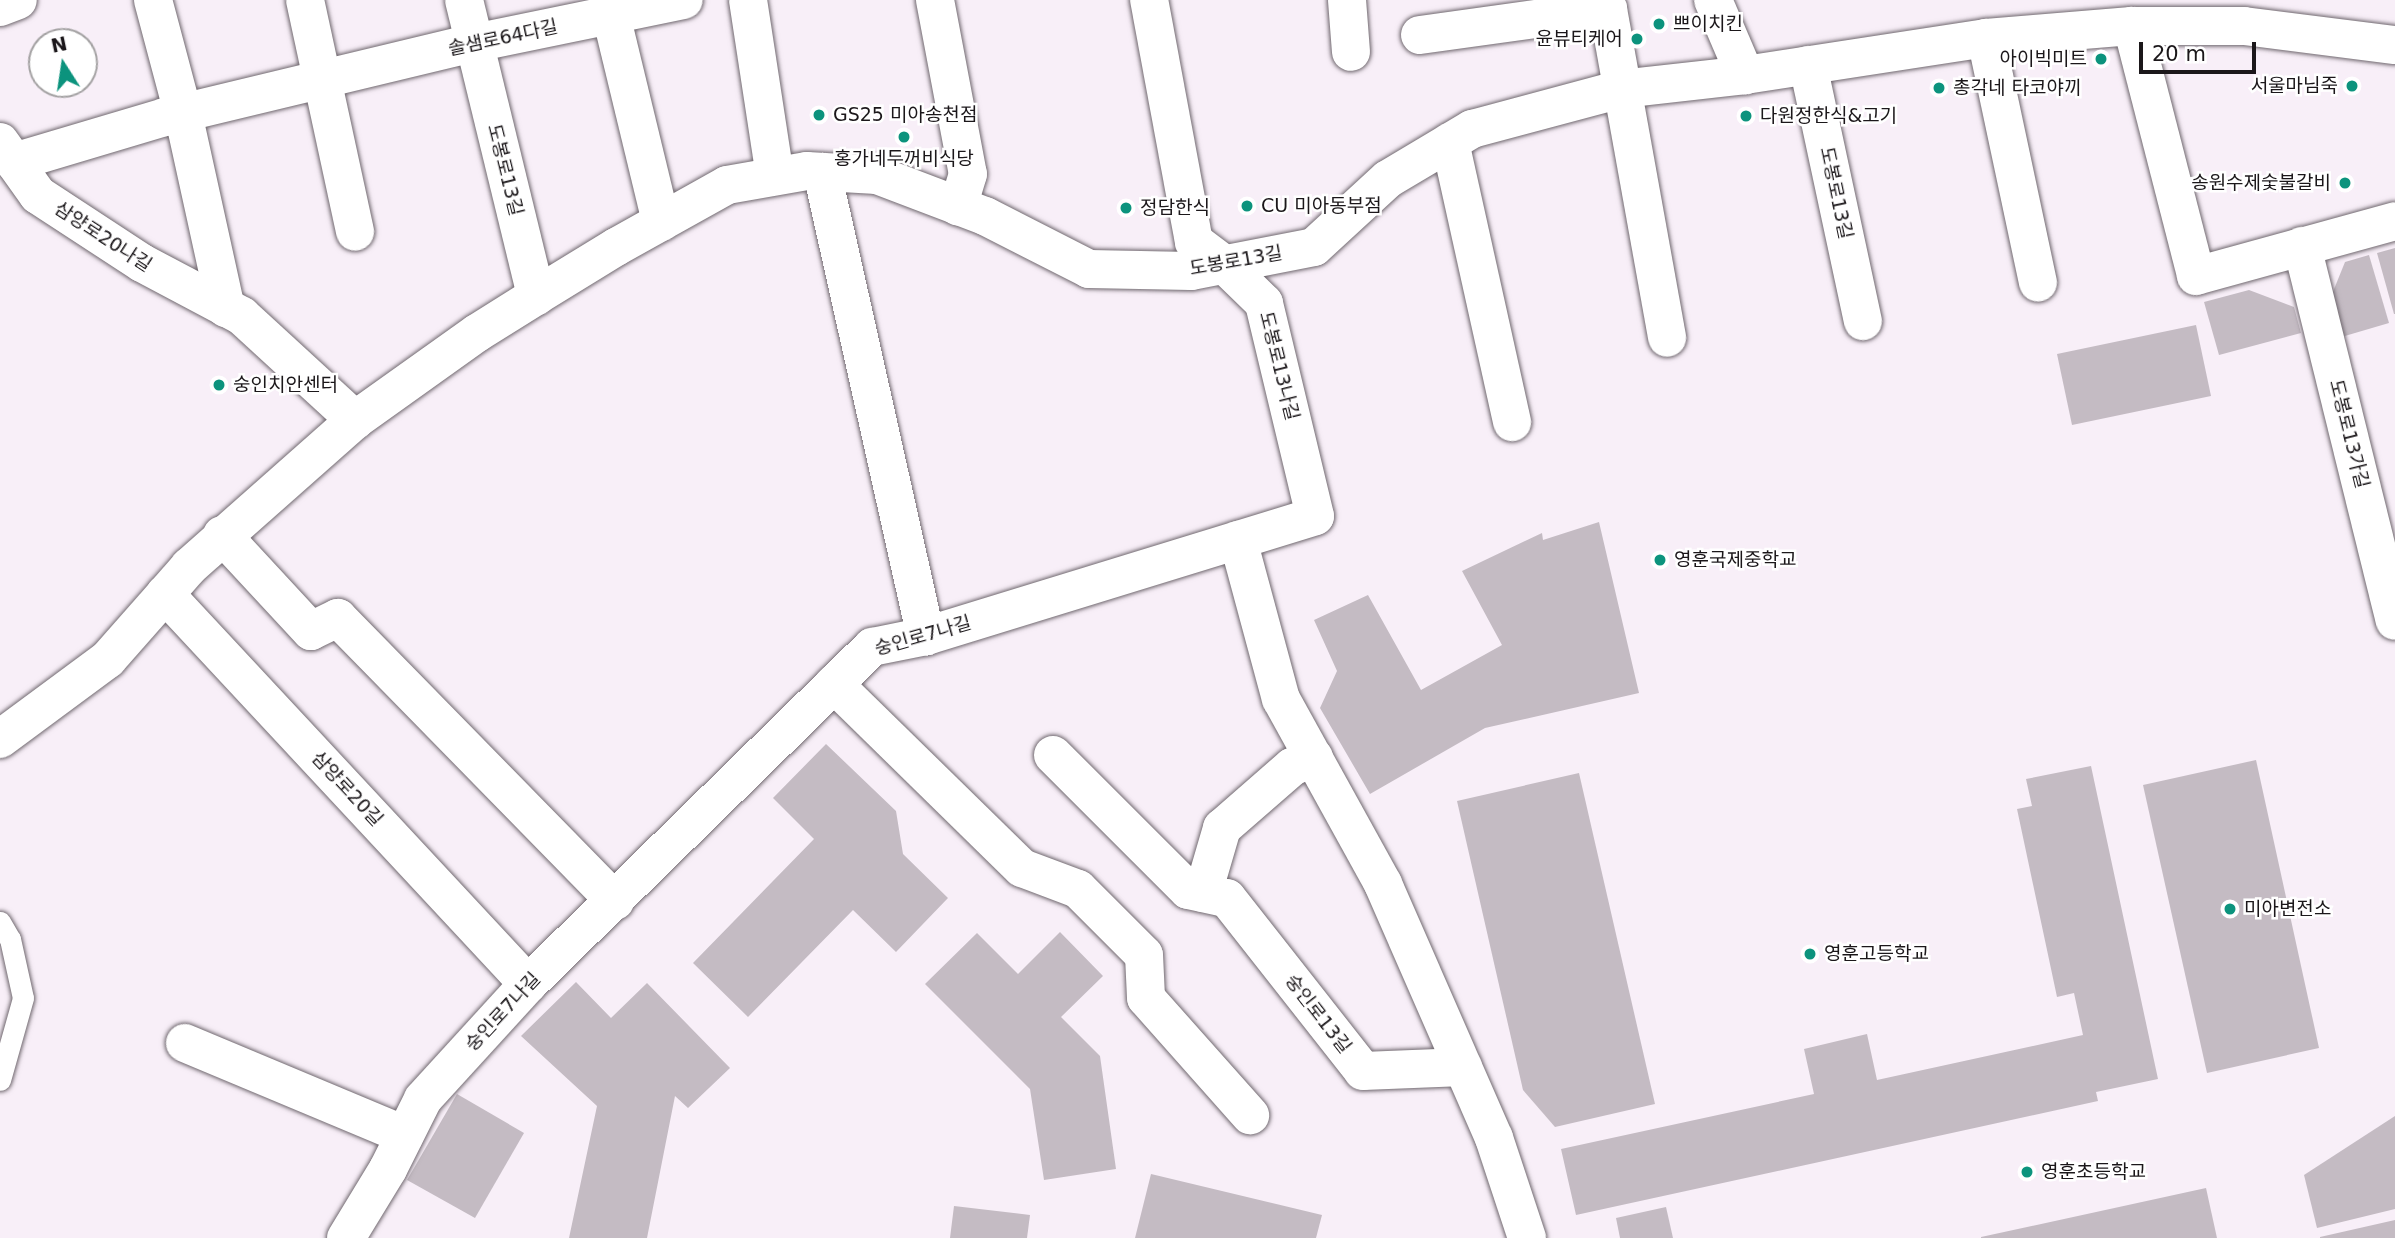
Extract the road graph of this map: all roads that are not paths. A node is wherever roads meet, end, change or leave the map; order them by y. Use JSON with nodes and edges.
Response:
{"nodes":[{"id":1,"x":18,"y":0,"type":"edge"},
{"id":2,"x":153,"y":0,"type":"edge"},
{"id":3,"x":305,"y":0,"type":"edge"},
{"id":4,"x":464,"y":0,"type":"edge"},
{"id":5,"x":684,"y":0,"type":"edge"},
{"id":6,"x":748,"y":0,"type":"edge"},
{"id":7,"x":935,"y":0,"type":"edge"},
{"id":8,"x":1149,"y":0,"type":"edge"},
{"id":9,"x":1346,"y":0,"type":"edge"},
{"id":10,"x":1713,"y":0,"type":"edge"},
{"id":11,"x":2204,"y":0,"type":"edge"},
{"id":12,"x":0,"y":7,"type":"edge"},
{"id":13,"x":1531,"y":10,"type":"edge"},
{"id":14,"x":2242,"y":13,"type":"edge"},
{"id":15,"x":611,"y":15,"type":"junction"},
{"id":16,"x":2132,"y":26,"type":"junction"},
{"id":17,"x":1420,"y":35,"type":"dead end"},
{"id":18,"x":1986,"y":38,"type":"junction"},
{"id":19,"x":474,"y":43,"type":"junction"},
{"id":20,"x":2395,"y":45,"type":"edge"},
{"id":21,"x":1351,"y":52,"type":"dead end"},
{"id":22,"x":1808,"y":65,"type":"junction"},
{"id":23,"x":1745,"y":75,"type":"junction"},
{"id":24,"x":323,"y":80,"type":"junction"},
{"id":25,"x":1621,"y":89,"type":"junction"},
{"id":26,"x":183,"y":113,"type":"junction"},
{"id":27,"x":1450,"y":142,"type":"junction"},
{"id":28,"x":7,"y":152,"type":"edge"},
{"id":29,"x":822,"y":172,"type":"junction"},
{"id":30,"x":775,"y":176,"type":"junction"},
{"id":31,"x":958,"y":206,"type":"junction"},
{"id":32,"x":2395,"y":221,"type":"edge"},
{"id":33,"x":661,"y":222,"type":"junction"},
{"id":34,"x":355,"y":232,"type":"dead end"},
{"id":35,"x":2302,"y":246,"type":"junction"},
{"id":36,"x":1225,"y":265,"type":"junction"},
{"id":37,"x":2038,"y":283,"type":"dead end"},
{"id":38,"x":536,"y":296,"type":"junction"},
{"id":39,"x":226,"y":308,"type":"junction"},
{"id":40,"x":1863,"y":321,"type":"dead end"},
{"id":41,"x":1667,"y":338,"type":"dead end"},
{"id":42,"x":355,"y":420,"type":"junction"},
{"id":43,"x":1512,"y":422,"type":"dead end"},
{"id":44,"x":222,"y":535,"type":"junction"},
{"id":45,"x":1238,"y":540,"type":"junction"},
{"id":46,"x":165,"y":594,"type":"junction"},
{"id":47,"x":2395,"y":621,"type":"edge"},
{"id":48,"x":926,"y":636,"type":"junction"},
{"id":49,"x":834,"y":684,"type":"junction"},
{"id":50,"x":0,"y":739,"type":"edge"},
{"id":51,"x":1053,"y":755,"type":"dead end"},
{"id":52,"x":1314,"y":757,"type":"junction"},
{"id":53,"x":1203,"y":893,"type":"junction"},
{"id":54,"x":615,"y":901,"type":"junction"},
{"id":55,"x":0,"y":922,"type":"edge"},
{"id":56,"x":528,"y":984,"type":"junction"},
{"id":57,"x":184,"y":1043,"type":"dead end"},
{"id":58,"x":1463,"y":1067,"type":"junction"},
{"id":59,"x":0,"y":1080,"type":"edge"},
{"id":60,"x":1250,"y":1115,"type":"dead end"},
{"id":61,"x":405,"y":1135,"type":"junction"},
{"id":62,"x":346,"y":1238,"type":"edge"},
{"id":63,"x":1527,"y":1238,"type":"edge"}],
"edges":[{"from":1,"to":12,"type":"street"},
{"from":2,"to":26,"type":"street"},
{"from":3,"to":24,"type":"street"},
{"from":4,"to":19,"type":"street","name":"도봉로13길"},
{"from":5,"to":15,"type":"street","name":"솔샘로64다길"},
{"from":6,"to":30,"type":"street"},
{"from":7,"to":31,"type":"street"},
{"from":8,"to":36,"type":"street","name":"도봉로13나길"},
{"from":9,"to":21,"type":"street"},
{"from":10,"to":23,"type":"street"},
{"from":11,"to":14,"type":"street"},
{"from":13,"to":17,"type":"street"},
{"from":13,"to":25,"type":"street"},
{"from":14,"to":16,"type":"street","name":"도봉로13길"},
{"from":14,"to":20,"type":"street","name":"도봉로13길"},
{"from":15,"to":19,"type":"street","name":"솔샘로64다길"},
{"from":15,"to":33,"type":"street"},
{"from":16,"to":18,"type":"street","name":"도봉로13길"},
{"from":16,"to":35,"type":"street"},
{"from":18,"to":22,"type":"street","name":"도봉로13길"},
{"from":18,"to":37,"type":"street"},
{"from":19,"to":24,"type":"street","name":"솔샘로64다길"},
{"from":19,"to":38,"type":"street","name":"도봉로13길"},
{"from":22,"to":23,"type":"street","name":"도봉로13길"},
{"from":22,"to":40,"type":"street","name":"도봉로13길"},
{"from":23,"to":25,"type":"street","name":"도봉로13길"},
{"from":24,"to":26,"type":"street","name":"솔샘로64다길"},
{"from":24,"to":34,"type":"street"},
{"from":25,"to":27,"type":"street","name":"도봉로13길"},
{"from":25,"to":41,"type":"street"},
{"from":26,"to":28,"type":"street","name":"솔샘로64다길"},
{"from":26,"to":39,"type":"street"},
{"from":27,"to":36,"type":"street","name":"도봉로13길"},
{"from":27,"to":43,"type":"street"},
{"from":28,"to":39,"type":"street","name":"삼양로20나길"},
{"from":29,"to":30,"type":"street","name":"도봉로13길"},
{"from":29,"to":31,"type":"street","name":"도봉로13길"},
{"from":29,"to":48,"type":"street"},
{"from":30,"to":33,"type":"street","name":"도봉로13길"},
{"from":31,"to":36,"type":"street","name":"도봉로13길"},
{"from":32,"to":35,"type":"street"},
{"from":33,"to":38,"type":"street","name":"도봉로13길"},
{"from":35,"to":47,"type":"street","name":"도봉로13가길"},
{"from":36,"to":45,"type":"street","name":"도봉로13나길"},
{"from":38,"to":42,"type":"street","name":"도봉로13길"},
{"from":39,"to":42,"type":"street","name":"삼양로20나길"},
{"from":42,"to":44,"type":"street"},
{"from":44,"to":46,"type":"street"},
{"from":44,"to":54,"type":"street"},
{"from":45,"to":48,"type":"street","name":"숭인로7나길"},
{"from":45,"to":52,"type":"street"},
{"from":46,"to":50,"type":"street"},
{"from":46,"to":56,"type":"street","name":"삼양로20길"},
{"from":48,"to":49,"type":"street","name":"숭인로7나길"},
{"from":49,"to":54,"type":"street","name":"숭인로7나길"},
{"from":49,"to":60,"type":"street"},
{"from":51,"to":53,"type":"street","name":"숭인로13길"},
{"from":52,"to":53,"type":"street"},
{"from":52,"to":58,"type":"street"},
{"from":53,"to":58,"type":"street","name":"숭인로13길"},
{"from":54,"to":56,"type":"street","name":"숭인로7나길"},
{"from":55,"to":59,"type":"lane"},
{"from":56,"to":61,"type":"street","name":"숭인로7나길"},
{"from":57,"to":61,"type":"street"},
{"from":58,"to":63,"type":"street"},
{"from":61,"to":62,"type":"street","name":"숭인로7나길"}]}
